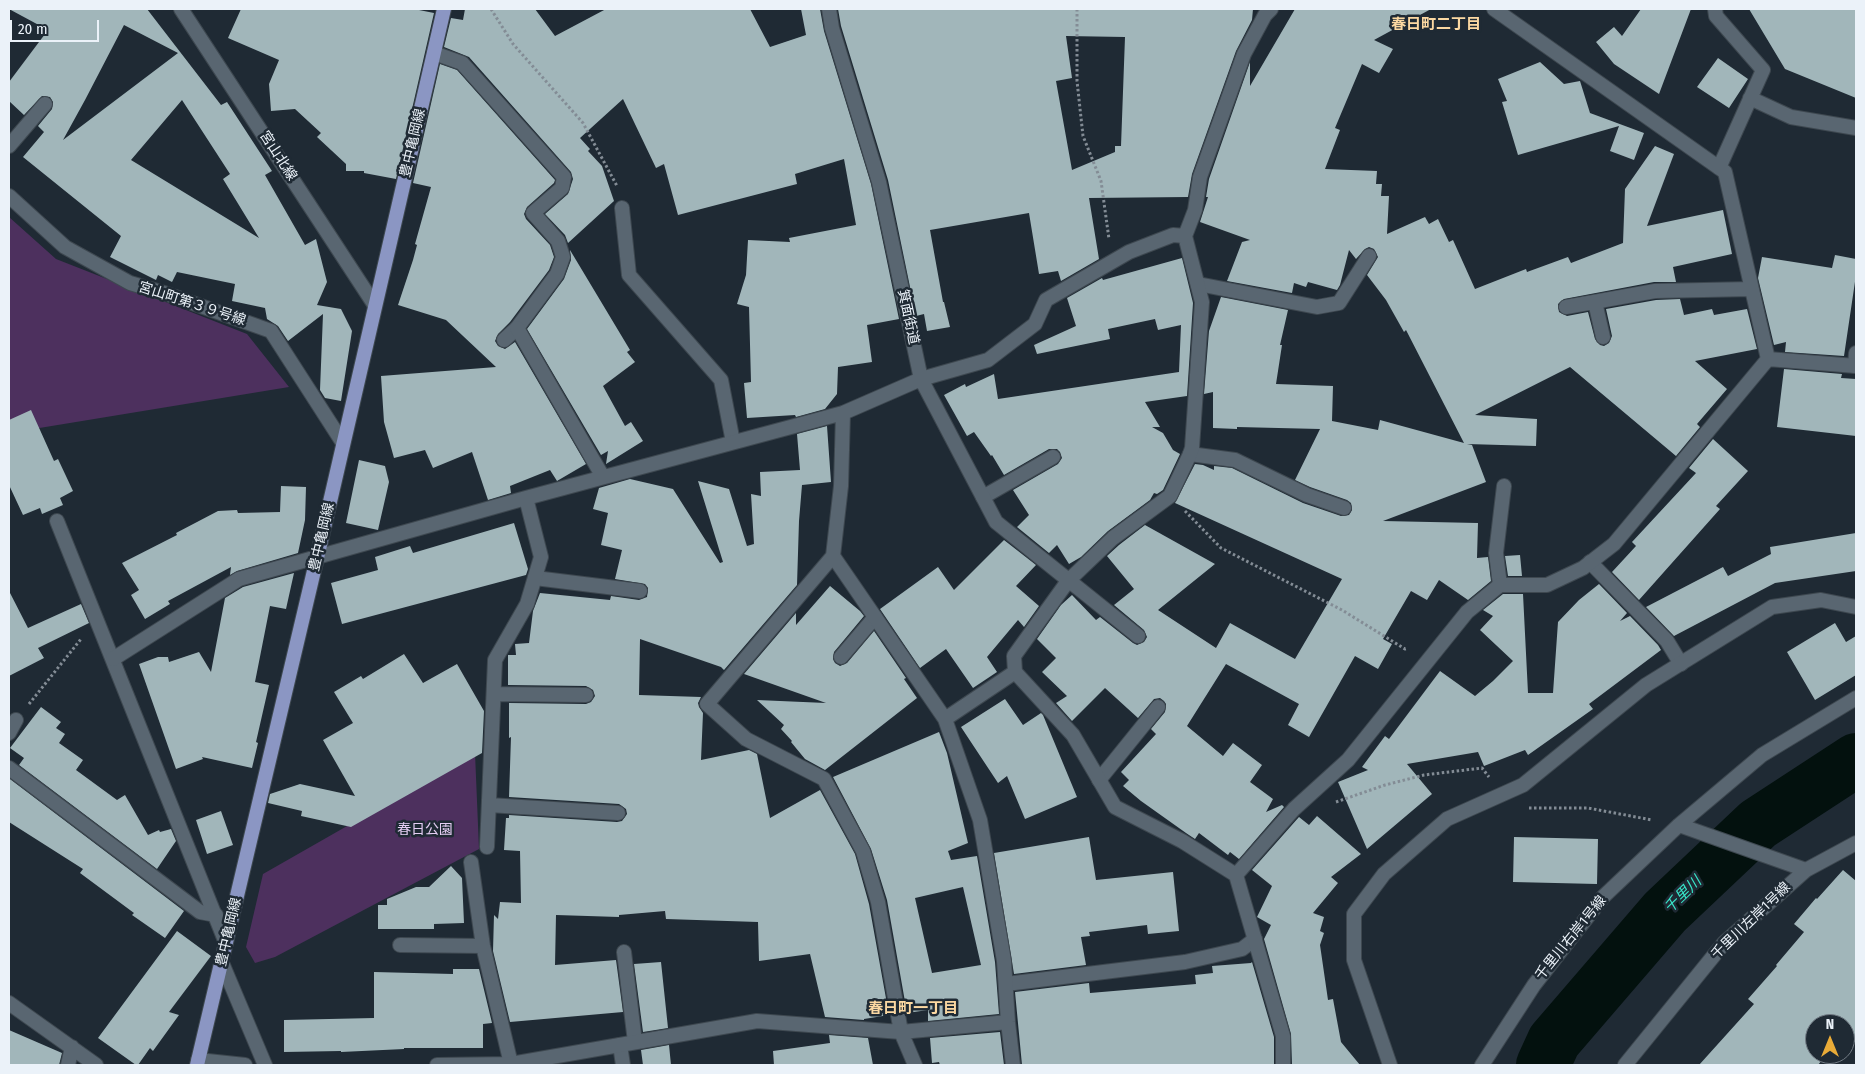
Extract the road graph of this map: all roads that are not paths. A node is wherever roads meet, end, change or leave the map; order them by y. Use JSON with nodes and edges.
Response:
{"nodes":[{"id":1,"x":181,"y":9,"type":"edge"},
{"id":2,"x":444,"y":9,"type":"edge"},
{"id":3,"x":829,"y":9,"type":"edge"},
{"id":4,"x":1271,"y":9,"type":"edge"},
{"id":5,"x":1494,"y":9,"type":"edge"},
{"id":6,"x":1715,"y":9,"type":"edge"},
{"id":7,"x":434,"y":53,"type":"junction"},
{"id":8,"x":1750,"y":98,"type":"junction"},
{"id":9,"x":44,"y":104,"type":"dead end"},
{"id":10,"x":1856,"y":128,"type":"edge"},
{"id":11,"x":9,"y":146,"type":"edge"},
{"id":12,"x":1719,"y":168,"type":"junction"},
{"id":13,"x":9,"y":196,"type":"edge"},
{"id":14,"x":622,"y":208,"type":"road end"},
{"id":15,"x":1186,"y":236,"type":"junction"},
{"id":16,"x":1369,"y":256,"type":"dead end"},
{"id":17,"x":1198,"y":284,"type":"junction"},
{"id":18,"x":1752,"y":289,"type":"junction"},
{"id":19,"x":1595,"y":302,"type":"junction"},
{"id":20,"x":374,"y":304,"type":"junction"},
{"id":21,"x":1566,"y":307,"type":"dead end"},
{"id":22,"x":517,"y":328,"type":"junction"},
{"id":23,"x":1603,"y":337,"type":"dead end"},
{"id":24,"x":504,"y":340,"type":"dead end"},
{"id":25,"x":1768,"y":358,"type":"junction"},
{"id":26,"x":1856,"y":362,"type":"edge"},
{"id":27,"x":921,"y":379,"type":"junction"},
{"id":28,"x":843,"y":413,"type":"junction"},
{"id":29,"x":733,"y":442,"type":"junction"},
{"id":30,"x":343,"y":443,"type":"junction"},
{"id":31,"x":1190,"y":454,"type":"junction"},
{"id":32,"x":1053,"y":457,"type":"dead end"},
{"id":33,"x":603,"y":477,"type":"junction"},
{"id":34,"x":1504,"y":486,"type":"dead end"},
{"id":35,"x":983,"y":497,"type":"junction"},
{"id":36,"x":526,"y":498,"type":"junction"},
{"id":37,"x":1344,"y":508,"type":"dead end"},
{"id":38,"x":57,"y":521,"type":"dead end"},
{"id":39,"x":833,"y":556,"type":"junction"},
{"id":40,"x":317,"y":558,"type":"junction"},
{"id":41,"x":1590,"y":562,"type":"junction"},
{"id":42,"x":535,"y":578,"type":"junction"},
{"id":43,"x":1068,"y":581,"type":"junction"},
{"id":44,"x":1500,"y":585,"type":"junction"},
{"id":45,"x":640,"y":591,"type":"dead end"},
{"id":46,"x":1856,"y":607,"type":"edge"},
{"id":47,"x":875,"y":616,"type":"junction"},
{"id":48,"x":1138,"y":636,"type":"dead end"},
{"id":49,"x":840,"y":657,"type":"dead end"},
{"id":50,"x":113,"y":659,"type":"junction"},
{"id":51,"x":1681,"y":664,"type":"junction"},
{"id":52,"x":1015,"y":672,"type":"junction"},
{"id":53,"x":494,"y":694,"type":"junction"},
{"id":54,"x":586,"y":695,"type":"dead end"},
{"id":55,"x":1856,"y":698,"type":"edge"},
{"id":56,"x":1158,"y":708,"type":"dead end"},
{"id":57,"x":945,"y":719,"type":"junction"},
{"id":58,"x":16,"y":720,"type":"road end"},
{"id":59,"x":9,"y":733,"type":"edge"},
{"id":60,"x":9,"y":768,"type":"edge"},
{"id":61,"x":1099,"y":780,"type":"junction"},
{"id":62,"x":489,"y":805,"type":"junction"},
{"id":63,"x":618,"y":813,"type":"dead end"},
{"id":64,"x":1679,"y":825,"type":"junction"},
{"id":65,"x":1856,"y":843,"type":"edge"},
{"id":66,"x":487,"y":846,"type":"dead end"},
{"id":67,"x":471,"y":862,"type":"dead end"},
{"id":68,"x":1806,"y":870,"type":"junction"},
{"id":69,"x":1236,"y":875,"type":"junction"},
{"id":70,"x":216,"y":915,"type":"junction"},
{"id":71,"x":1255,"y":939,"type":"junction"},
{"id":72,"x":226,"y":943,"type":"junction"},
{"id":73,"x":400,"y":945,"type":"dead end"},
{"id":74,"x":483,"y":946,"type":"junction"},
{"id":75,"x":624,"y":952,"type":"dead end"},
{"id":76,"x":222,"y":963,"type":"junction"},
{"id":77,"x":1006,"y":984,"type":"junction"},
{"id":78,"x":9,"y":1003,"type":"edge"},
{"id":79,"x":1008,"y":1022,"type":"junction"},
{"id":80,"x":901,"y":1032,"type":"junction"},
{"id":81,"x":635,"y":1042,"type":"junction"},
{"id":82,"x":620,"y":1044,"type":"junction"},
{"id":83,"x":72,"y":1048,"type":"junction"},
{"id":84,"x":197,"y":1062,"type":"edge"},
{"id":85,"x":511,"y":1064,"type":"edge"},
{"id":86,"x":68,"y":1065,"type":"edge"},
{"id":87,"x":96,"y":1065,"type":"edge"},
{"id":88,"x":246,"y":1065,"type":"edge"},
{"id":89,"x":265,"y":1065,"type":"edge"},
{"id":90,"x":437,"y":1065,"type":"edge"},
{"id":91,"x":623,"y":1065,"type":"edge"},
{"id":92,"x":915,"y":1065,"type":"edge"},
{"id":93,"x":1013,"y":1065,"type":"edge"},
{"id":94,"x":1284,"y":1065,"type":"edge"},
{"id":95,"x":1390,"y":1065,"type":"edge"},
{"id":96,"x":1482,"y":1065,"type":"edge"},
{"id":97,"x":1625,"y":1065,"type":"edge"}],
"edges":[{"from":1,"to":20,"type":"street","name":"宮山北線"},
{"from":2,"to":7,"type":"main road","name":"豊中亀岡線"},
{"from":3,"to":27,"type":"street","name":"箕面街道"},
{"from":4,"to":15,"type":"street"},
{"from":5,"to":12,"type":"street"},
{"from":6,"to":8,"type":"street"},
{"from":7,"to":20,"type":"main road","name":"豊中亀岡線"},
{"from":7,"to":22,"type":"street"},
{"from":8,"to":10,"type":"street"},
{"from":8,"to":12,"type":"street"},
{"from":9,"to":11,"type":"street"},
{"from":12,"to":18,"type":"street"},
{"from":13,"to":30,"type":"street","name":"宮山町第３９号線"},
{"from":14,"to":29,"type":"street"},
{"from":15,"to":17,"type":"street"},
{"from":15,"to":27,"type":"street"},
{"from":16,"to":17,"type":"street"},
{"from":17,"to":31,"type":"street"},
{"from":18,"to":19,"type":"street"},
{"from":18,"to":25,"type":"street"},
{"from":19,"to":21,"type":"street"},
{"from":19,"to":23,"type":"street"},
{"from":20,"to":30,"type":"main road","name":"豊中亀岡線"},
{"from":22,"to":24,"type":"street"},
{"from":22,"to":33,"type":"street"},
{"from":25,"to":26,"type":"street"},
{"from":25,"to":41,"type":"street"},
{"from":27,"to":28,"type":"street"},
{"from":27,"to":35,"type":"street","name":"箕面街道"},
{"from":28,"to":29,"type":"street"},
{"from":28,"to":39,"type":"street"},
{"from":29,"to":33,"type":"street"},
{"from":30,"to":40,"type":"main road","name":"豊中亀岡線"},
{"from":31,"to":37,"type":"street"},
{"from":31,"to":43,"type":"street"},
{"from":32,"to":35,"type":"street"},
{"from":33,"to":36,"type":"street"},
{"from":34,"to":44,"type":"street"},
{"from":35,"to":43,"type":"street","name":"箕面街道"},
{"from":36,"to":40,"type":"street"},
{"from":36,"to":42,"type":"street"},
{"from":38,"to":50,"type":"street"},
{"from":39,"to":47,"type":"street"},
{"from":39,"to":80,"type":"street"},
{"from":40,"to":50,"type":"street"},
{"from":40,"to":72,"type":"main road","name":"豊中亀岡線"},
{"from":41,"to":44,"type":"street"},
{"from":41,"to":51,"type":"street"},
{"from":42,"to":45,"type":"street"},
{"from":42,"to":53,"type":"street"},
{"from":43,"to":48,"type":"street","name":"箕面街道"},
{"from":43,"to":52,"type":"street"},
{"from":44,"to":69,"type":"street"},
{"from":46,"to":51,"type":"street"},
{"from":47,"to":49,"type":"street"},
{"from":47,"to":57,"type":"street"},
{"from":50,"to":70,"type":"street"},
{"from":51,"to":95,"type":"street"},
{"from":52,"to":57,"type":"street"},
{"from":52,"to":61,"type":"street"},
{"from":53,"to":54,"type":"street"},
{"from":53,"to":62,"type":"street"},
{"from":55,"to":64,"type":"street","name":"千里川右岸1号線"},
{"from":56,"to":61,"type":"street"},
{"from":57,"to":77,"type":"street"},
{"from":58,"to":59,"type":"street"},
{"from":60,"to":70,"type":"street"},
{"from":61,"to":69,"type":"street"},
{"from":62,"to":63,"type":"street"},
{"from":62,"to":66,"type":"street"},
{"from":64,"to":68,"type":"street"},
{"from":64,"to":96,"type":"street","name":"千里川右岸1号線"},
{"from":65,"to":68,"type":"street","name":"千里川左岸1号線"},
{"from":67,"to":74,"type":"street"},
{"from":68,"to":97,"type":"street","name":"千里川左岸1号線"},
{"from":69,"to":71,"type":"street"},
{"from":70,"to":72,"type":"street"},
{"from":71,"to":77,"type":"street"},
{"from":71,"to":94,"type":"street"},
{"from":72,"to":76,"type":"main road","name":"豊中亀岡線"},
{"from":73,"to":74,"type":"street"},
{"from":74,"to":85,"type":"street"},
{"from":75,"to":81,"type":"street"},
{"from":76,"to":84,"type":"main road","name":"豊中亀岡線"},
{"from":76,"to":89,"type":"street"},
{"from":77,"to":79,"type":"street"},
{"from":78,"to":83,"type":"street"},
{"from":79,"to":80,"type":"street"},
{"from":79,"to":93,"type":"street"},
{"from":80,"to":81,"type":"street"},
{"from":80,"to":92,"type":"street"},
{"from":81,"to":82,"type":"street"},
{"from":82,"to":85,"type":"street"},
{"from":82,"to":91,"type":"street"},
{"from":83,"to":86,"type":"street"},
{"from":83,"to":87,"type":"street"},
{"from":84,"to":88,"type":"street"},
{"from":85,"to":90,"type":"street"}]}
